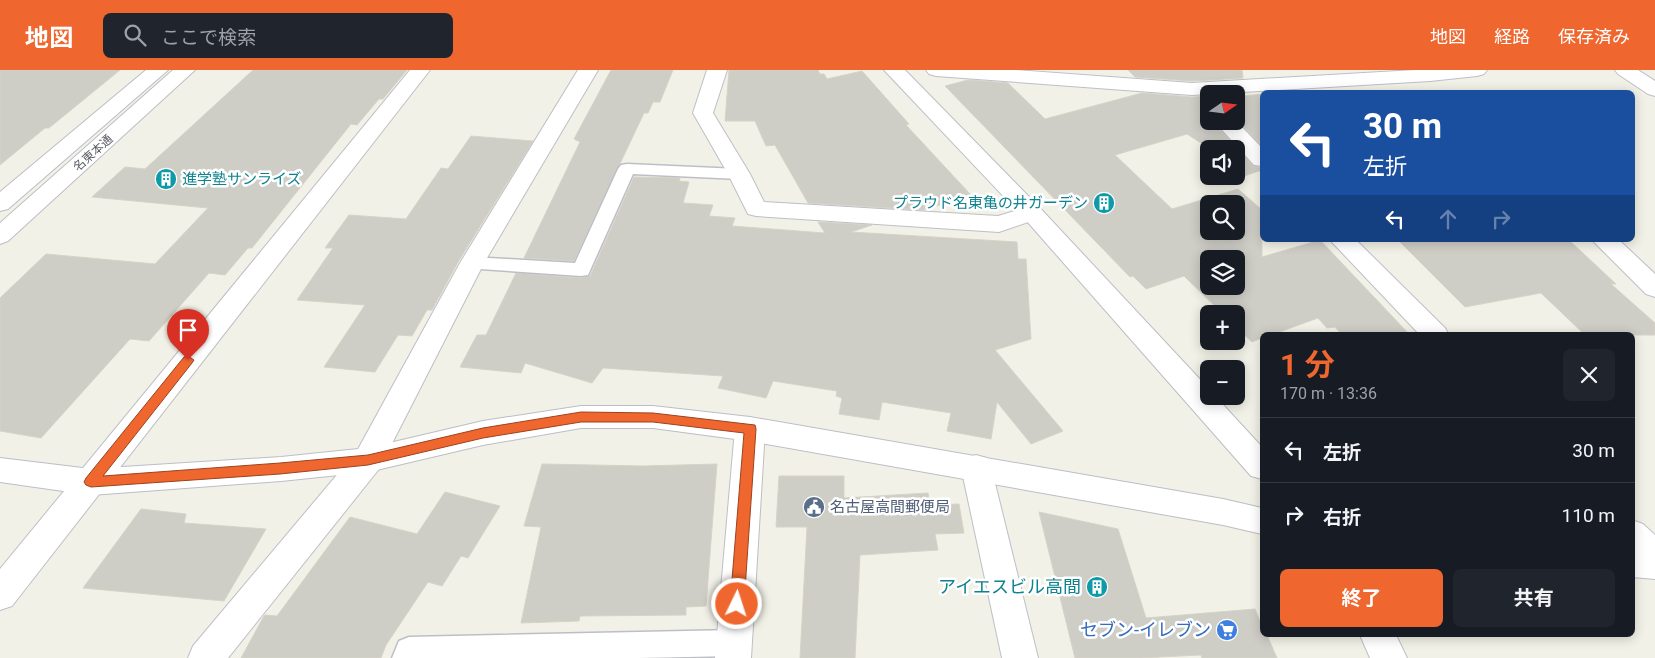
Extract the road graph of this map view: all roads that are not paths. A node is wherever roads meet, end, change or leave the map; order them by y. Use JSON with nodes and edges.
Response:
{"nodes":[{"id":1,"x":158,"y":70,"type":"edge"},
{"id":2,"x":185,"y":70,"type":"edge"},
{"id":3,"x":420,"y":70,"type":"edge"},
{"id":4,"x":588,"y":70,"type":"edge"},
{"id":5,"x":717,"y":70,"type":"edge"},
{"id":6,"x":894,"y":70,"type":"edge"},
{"id":7,"x":936,"y":70,"type":"edge"},
{"id":8,"x":1174,"y":70,"type":"edge"},
{"id":9,"x":1477,"y":70,"type":"edge"},
{"id":10,"x":1624,"y":70,"type":"edge"},
{"id":11,"x":1008,"y":72,"type":"edge"},
{"id":12,"x":1426,"y":73,"type":"edge"},
{"id":13,"x":1192,"y":88,"type":"junction"},
{"id":14,"x":1446,"y":90,"type":"edge"},
{"id":15,"x":1655,"y":90,"type":"edge"},
{"id":16,"x":1200,"y":96,"type":"edge"},
{"id":17,"x":1233,"y":130,"type":"edge"},
{"id":18,"x":1260,"y":158,"type":"edge"},
{"id":19,"x":740,"y":174,"type":"junction"},
{"id":20,"x":0,"y":204,"type":"edge"},
{"id":21,"x":1032,"y":213,"type":"junction"},
{"id":22,"x":0,"y":236,"type":"edge"},
{"id":23,"x":1344,"y":242,"type":"edge"},
{"id":24,"x":1606,"y":242,"type":"edge"},
{"id":25,"x":472,"y":263,"type":"junction"},
{"id":26,"x":1655,"y":288,"type":"edge"},
{"id":27,"x":1433,"y":332,"type":"edge"},
{"id":28,"x":750,"y":429,"type":"junction"},
{"id":29,"x":368,"y":460,"type":"junction"},
{"id":30,"x":1260,"y":465,"type":"edge"},
{"id":31,"x":976,"y":467,"type":"junction"},
{"id":32,"x":0,"y":470,"type":"edge"},
{"id":33,"x":91,"y":482,"type":"junction"},
{"id":34,"x":1260,"y":521,"type":"edge"},
{"id":35,"x":1635,"y":537,"type":"edge"},
{"id":36,"x":1655,"y":556,"type":"edge"},
{"id":37,"x":1635,"y":562,"type":"edge"},
{"id":38,"x":1655,"y":564,"type":"edge"},
{"id":39,"x":0,"y":595,"type":"edge"},
{"id":40,"x":1378,"y":637,"type":"edge"},
{"id":41,"x":734,"y":651,"type":"edge"},
{"id":42,"x":206,"y":658,"type":"edge"},
{"id":43,"x":406,"y":658,"type":"edge"},
{"id":44,"x":1020,"y":658,"type":"edge"},
{"id":45,"x":1389,"y":658,"type":"edge"}],
"edges":[{"from":1,"to":20,"type":"street","name":"名東本通"},
{"from":2,"to":22,"type":"street","name":"名東本通"},
{"from":3,"to":33,"type":"street"},
{"from":4,"to":25,"type":"street"},
{"from":5,"to":19,"type":"street"},
{"from":6,"to":21,"type":"street"},
{"from":7,"to":11,"type":"street"},
{"from":8,"to":13,"type":"street"},
{"from":9,"to":12,"type":"street"},
{"from":10,"to":15,"type":"street"},
{"from":11,"to":13,"type":"street"},
{"from":12,"to":13,"type":"street"},
{"from":12,"to":14,"type":"street"},
{"from":13,"to":16,"type":"street"},
{"from":17,"to":18,"type":"street"},
{"from":19,"to":21,"type":"street"},
{"from":19,"to":25,"type":"lane"},
{"from":21,"to":30,"type":"street"},
{"from":23,"to":27,"type":"street"},
{"from":24,"to":26,"type":"street"},
{"from":25,"to":29,"type":"street"},
{"from":28,"to":29,"type":"street"},
{"from":28,"to":31,"type":"street"},
{"from":28,"to":41,"type":"street"},
{"from":29,"to":33,"type":"street"},
{"from":29,"to":42,"type":"street"},
{"from":31,"to":34,"type":"street"},
{"from":31,"to":44,"type":"street"},
{"from":32,"to":33,"type":"street"},
{"from":33,"to":39,"type":"street"},
{"from":35,"to":36,"type":"street"},
{"from":37,"to":38,"type":"street"},
{"from":40,"to":45,"type":"street"},
{"from":41,"to":43,"type":"lane"}]}
